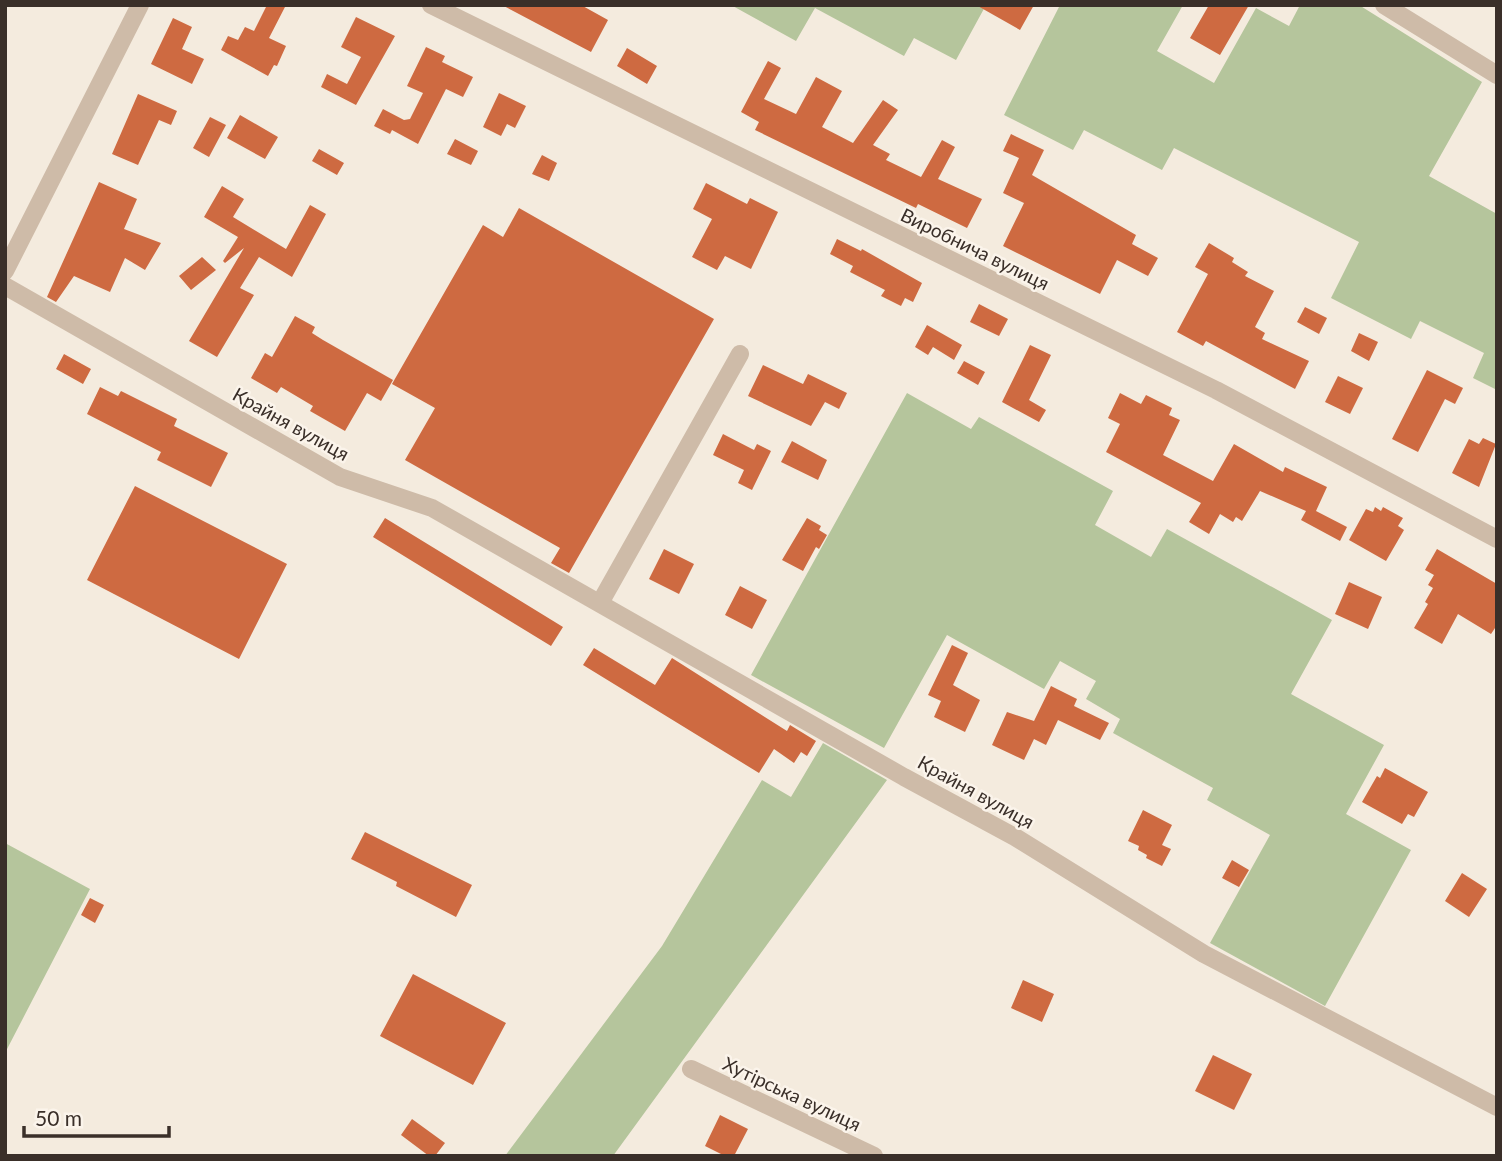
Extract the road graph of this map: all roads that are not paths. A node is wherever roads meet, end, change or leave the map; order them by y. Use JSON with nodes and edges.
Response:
{"nodes":[{"id":1,"x":140,"y":5,"type":"edge"},
{"id":2,"x":430,"y":5,"type":"edge"},
{"id":3,"x":1384,"y":5,"type":"edge"},
{"id":4,"x":1497,"y":75,"type":"edge"},
{"id":5,"x":5,"y":271,"type":"edge"},
{"id":6,"x":5,"y":286,"type":"edge"},
{"id":7,"x":740,"y":355,"type":"dead end"},
{"id":8,"x":1497,"y":539,"type":"edge"},
{"id":9,"x":600,"y":604,"type":"junction"},
{"id":10,"x":691,"y":1069,"type":"dead end"},
{"id":11,"x":1497,"y":1107,"type":"edge"},
{"id":12,"x":874,"y":1156,"type":"edge"}],
"edges":[{"from":1,"to":5,"type":"street"},
{"from":2,"to":8,"type":"street","name":"Виробнича вулиця"},
{"from":3,"to":4,"type":"street"},
{"from":6,"to":9,"type":"street","name":"Крайня вулиця"},
{"from":7,"to":9,"type":"street"},
{"from":9,"to":11,"type":"street","name":"Крайня вулиця"},
{"from":10,"to":12,"type":"street","name":"Хутірська вулиця"}]}
